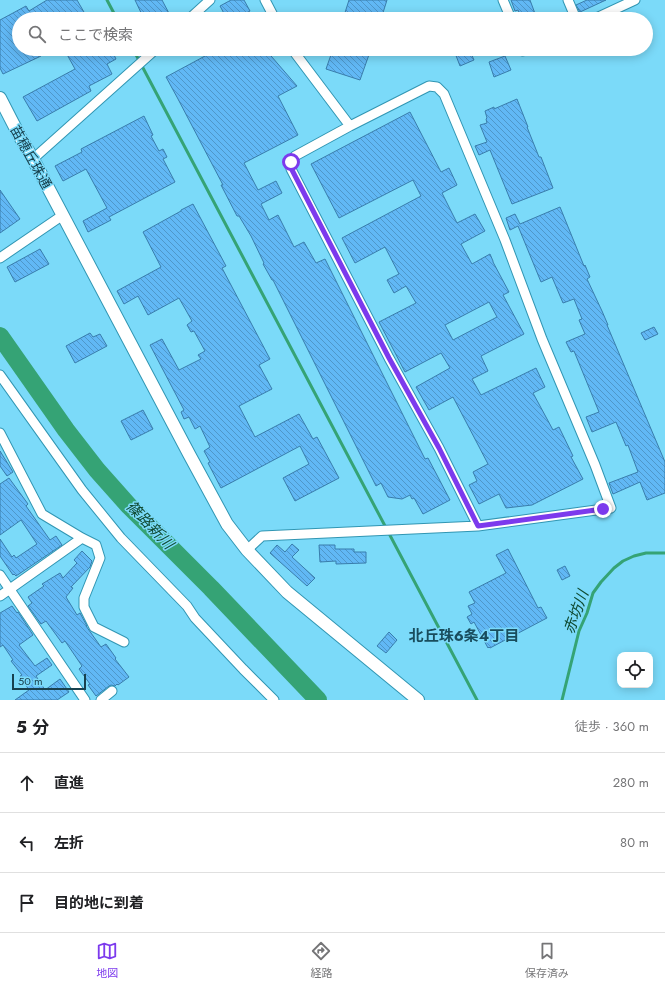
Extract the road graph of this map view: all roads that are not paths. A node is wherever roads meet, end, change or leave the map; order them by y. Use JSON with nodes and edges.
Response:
{"nodes":[{"id":1,"x":210,"y":0,"type":"edge"},
{"id":2,"x":265,"y":0,"type":"edge"},
{"id":3,"x":503,"y":0,"type":"edge"},
{"id":4,"x":568,"y":0,"type":"edge"},
{"id":5,"x":635,"y":0,"type":"edge"},
{"id":6,"x":197,"y":12,"type":"edge"},
{"id":7,"x":271,"y":12,"type":"edge"},
{"id":8,"x":508,"y":12,"type":"edge"},
{"id":9,"x":573,"y":12,"type":"edge"},
{"id":10,"x":609,"y":12,"type":"edge"},
{"id":11,"x":148,"y":56,"type":"edge"},
{"id":12,"x":297,"y":56,"type":"edge"},
{"id":13,"x":0,"y":98,"type":"edge"},
{"id":14,"x":350,"y":126,"type":"junction"},
{"id":15,"x":33,"y":159,"type":"junction"},
{"id":16,"x":63,"y":215,"type":"junction"},
{"id":17,"x":0,"y":258,"type":"edge"},
{"id":18,"x":0,"y":375,"type":"edge"},
{"id":19,"x":0,"y":433,"type":"edge"},
{"id":20,"x":478,"y":526,"type":"junction"},
{"id":21,"x":82,"y":538,"type":"junction"},
{"id":22,"x":247,"y":550,"type":"junction"},
{"id":23,"x":0,"y":575,"type":"edge"},
{"id":24,"x":10,"y":589,"type":"junction"},
{"id":25,"x":0,"y":596,"type":"edge"},
{"id":26,"x":124,"y":642,"type":"dead end"},
{"id":27,"x":112,"y":692,"type":"dead end"},
{"id":28,"x":85,"y":700,"type":"edge"},
{"id":29,"x":101,"y":700,"type":"edge"},
{"id":30,"x":274,"y":700,"type":"edge"},
{"id":31,"x":418,"y":700,"type":"edge"}],
"edges":[{"from":1,"to":6,"type":"street"},
{"from":2,"to":7,"type":"street"},
{"from":3,"to":8,"type":"street"},
{"from":4,"to":9,"type":"street"},
{"from":5,"to":10,"type":"street"},
{"from":11,"to":15,"type":"street"},
{"from":12,"to":14,"type":"street"},
{"from":13,"to":15,"type":"street","name":"苗穂丘珠通"},
{"from":14,"to":20,"type":"street"},
{"from":14,"to":20,"type":"street"},
{"from":15,"to":16,"type":"street","name":"苗穂丘珠通"},
{"from":16,"to":17,"type":"street"},
{"from":16,"to":22,"type":"street","name":"苗穂丘珠通"},
{"from":18,"to":30,"type":"street"},
{"from":19,"to":21,"type":"street"},
{"from":20,"to":22,"type":"street"},
{"from":21,"to":24,"type":"street"},
{"from":21,"to":26,"type":"street"},
{"from":22,"to":31,"type":"street","name":"苗穂丘珠通"},
{"from":23,"to":24,"type":"street"},
{"from":24,"to":25,"type":"street"},
{"from":24,"to":28,"type":"street"},
{"from":27,"to":29,"type":"street"}]}
